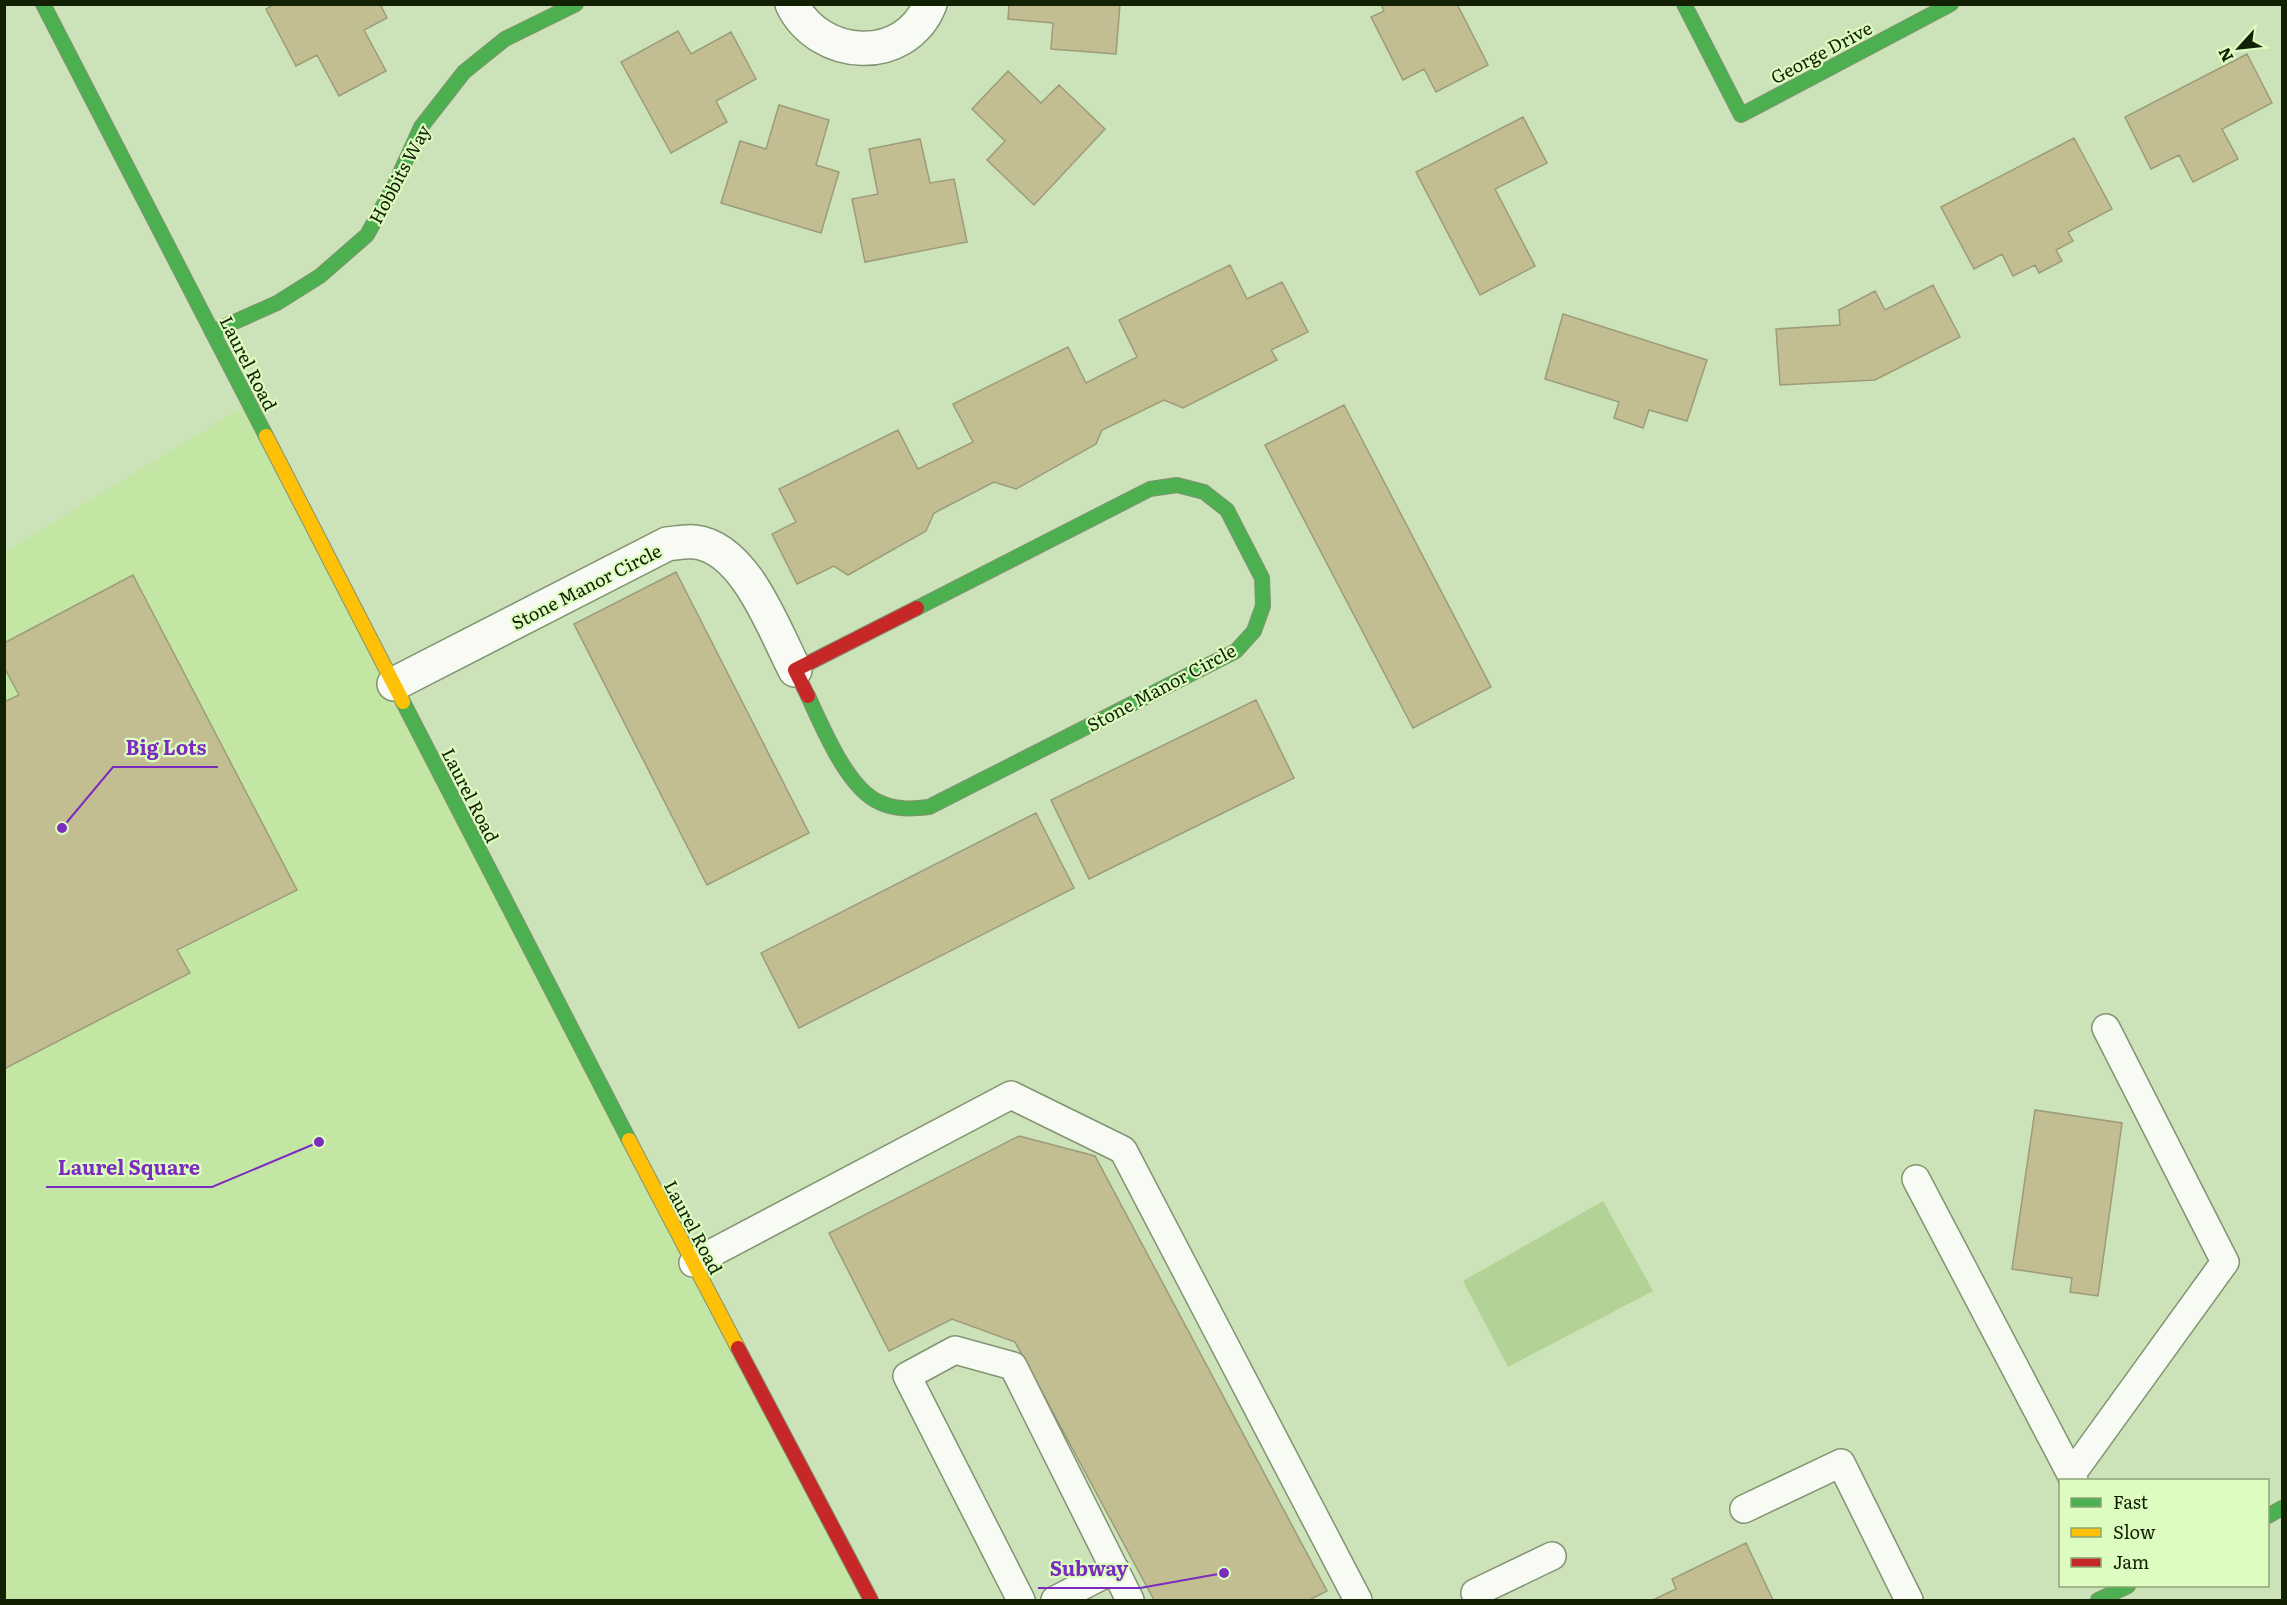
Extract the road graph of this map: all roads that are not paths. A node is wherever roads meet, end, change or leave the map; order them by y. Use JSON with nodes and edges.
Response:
{"nodes":[{"id":1,"x":43,"y":4,"type":"edge"},
{"id":2,"x":576,"y":4,"type":"edge"},
{"id":3,"x":792,"y":4,"type":"edge"},
{"id":4,"x":930,"y":4,"type":"edge"},
{"id":5,"x":1684,"y":4,"type":"edge"},
{"id":6,"x":1951,"y":4,"type":"edge"},
{"id":7,"x":212,"y":332,"type":"junction"},
{"id":8,"x":795,"y":670,"type":"junction"},
{"id":9,"x":394,"y":684,"type":"junction"},
{"id":10,"x":2106,"y":1029,"type":"dead end"},
{"id":11,"x":1916,"y":1179,"type":"dead end"},
{"id":12,"x":693,"y":1263,"type":"junction"},
{"id":13,"x":2073,"y":1478,"type":"edge"},
{"id":14,"x":2283,"y":1508,"type":"edge"},
{"id":15,"x":1744,"y":1509,"type":"dead end"},
{"id":16,"x":2269,"y":1515,"type":"edge"},
{"id":17,"x":1552,"y":1556,"type":"dead end"},
{"id":18,"x":1115,"y":1569,"type":"junction"},
{"id":19,"x":2126,"y":1587,"type":"edge"},
{"id":20,"x":1903,"y":1598,"type":"edge"},
{"id":21,"x":871,"y":1600,"type":"edge"},
{"id":22,"x":1021,"y":1600,"type":"edge"},
{"id":23,"x":1055,"y":1600,"type":"edge"},
{"id":24,"x":1130,"y":1600,"type":"edge"},
{"id":25,"x":1358,"y":1600,"type":"edge"},
{"id":26,"x":1479,"y":1600,"type":"edge"},
{"id":27,"x":2098,"y":1600,"type":"edge"}],
"edges":[{"from":1,"to":7,"type":"street","name":"Laurel Road"},
{"from":2,"to":7,"type":"street","name":"Hobbits Way"},
{"from":3,"to":4,"type":"street"},
{"from":5,"to":6,"type":"street","name":"George Drive"},
{"from":7,"to":9,"type":"street","name":"Laurel Road"},
{"from":8,"to":8,"type":"street","name":"Stone Manor Circle"},
{"from":8,"to":9,"type":"street","name":"Stone Manor Circle"},
{"from":9,"to":12,"type":"street","name":"Laurel Road"},
{"from":10,"to":13,"type":"lane"},
{"from":11,"to":13,"type":"lane"},
{"from":12,"to":21,"type":"street","name":"Laurel Road"},
{"from":12,"to":25,"type":"lane"},
{"from":14,"to":16,"type":"street"},
{"from":15,"to":20,"type":"lane"},
{"from":17,"to":26,"type":"lane"},
{"from":18,"to":22,"type":"lane"},
{"from":18,"to":23,"type":"lane"},
{"from":18,"to":24,"type":"lane"},
{"from":19,"to":27,"type":"street"}]}
